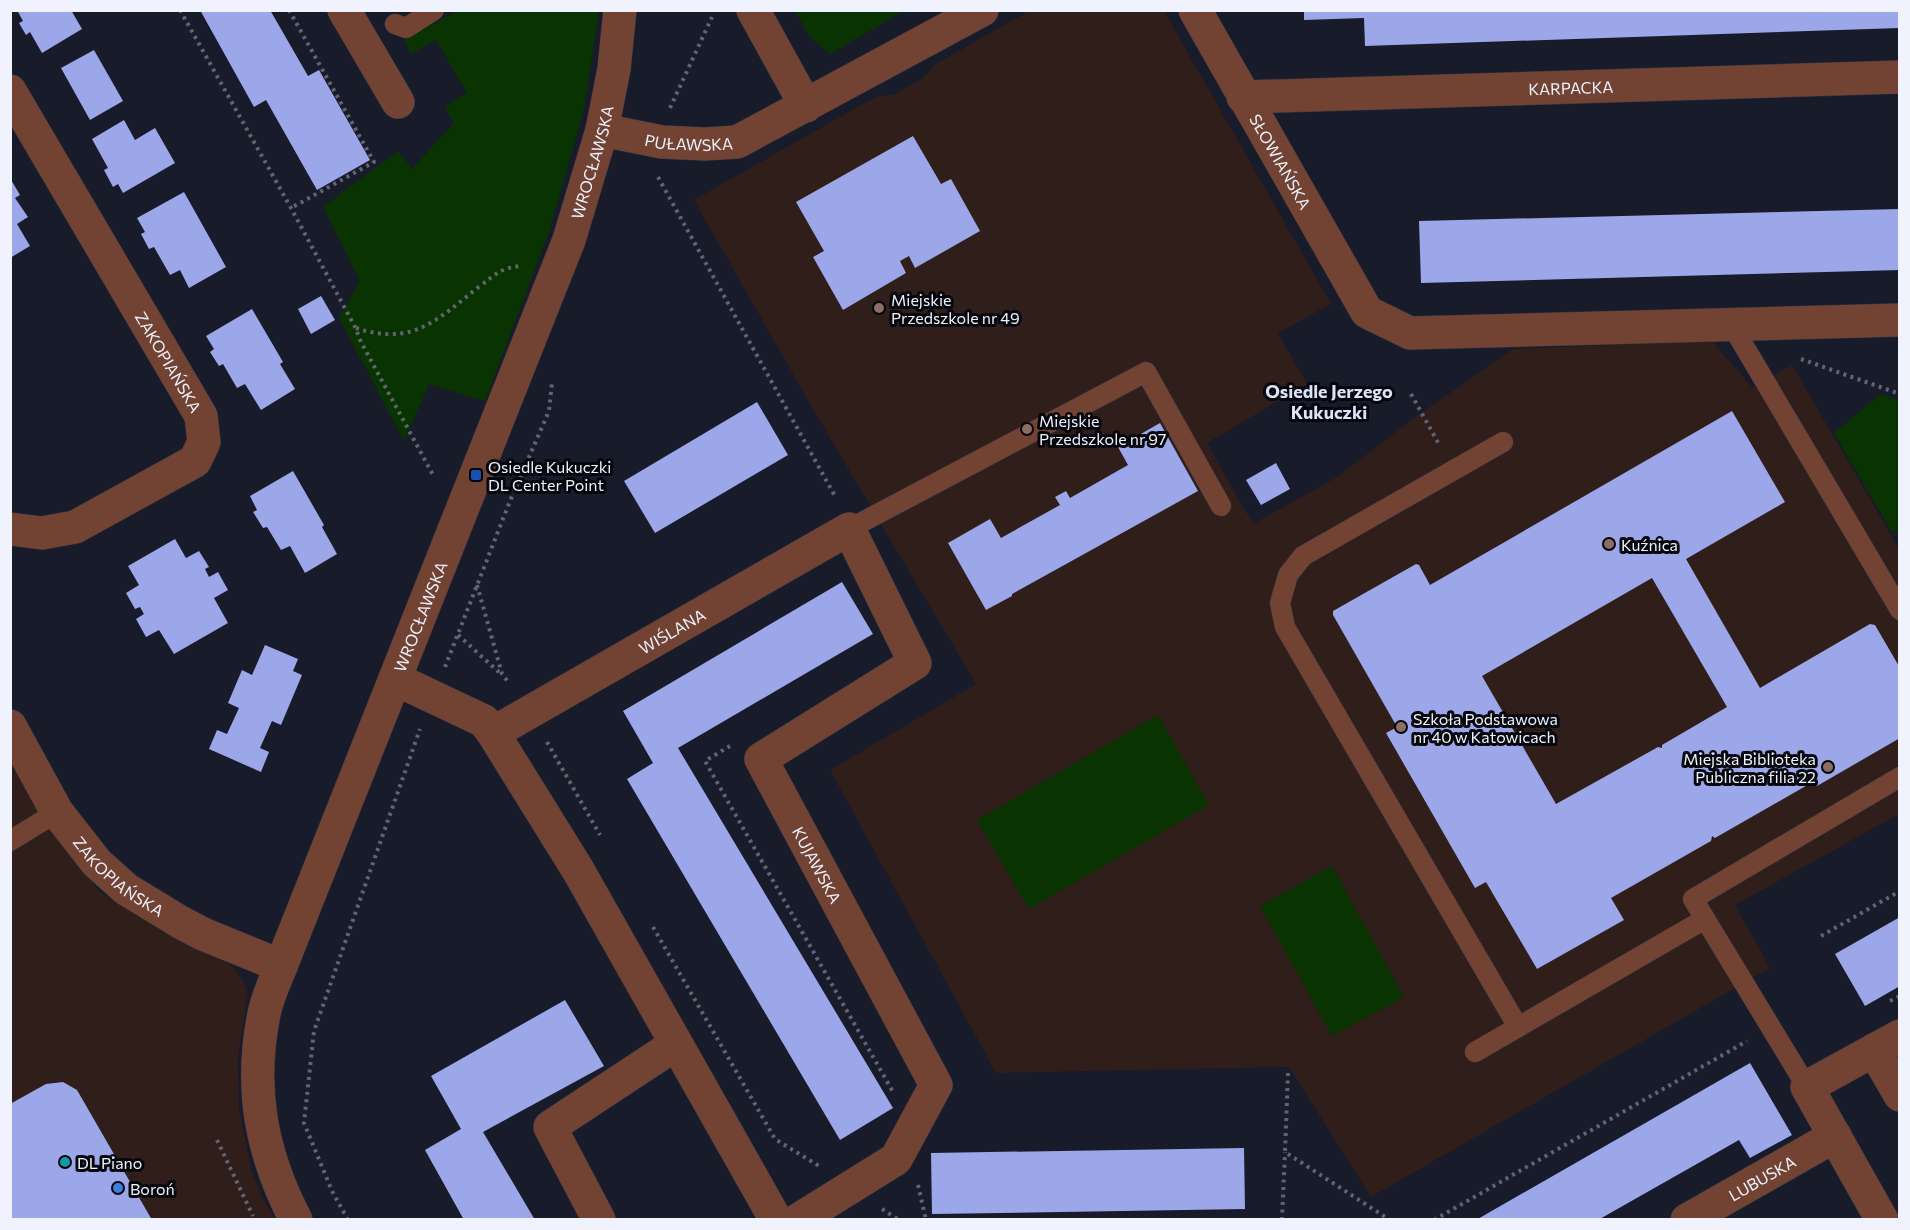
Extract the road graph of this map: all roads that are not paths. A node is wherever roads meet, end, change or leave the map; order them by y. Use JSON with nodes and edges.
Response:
{"nodes":[{"id":1,"x":344,"y":10,"type":"edge"},
{"id":2,"x":434,"y":10,"type":"edge"},
{"id":3,"x":620,"y":10,"type":"edge"},
{"id":4,"x":753,"y":10,"type":"edge"},
{"id":5,"x":982,"y":10,"type":"edge"},
{"id":6,"x":1196,"y":10,"type":"edge"},
{"id":7,"x":396,"y":17,"type":"edge"},
{"id":8,"x":363,"y":43,"type":"junction"},
{"id":9,"x":1899,"y":77,"type":"edge"},
{"id":10,"x":10,"y":91,"type":"edge"},
{"id":11,"x":1243,"y":98,"type":"junction"},
{"id":12,"x":398,"y":102,"type":"dead end"},
{"id":13,"x":806,"y":106,"type":"junction"},
{"id":14,"x":603,"y":130,"type":"junction"},
{"id":15,"x":1899,"y":320,"type":"edge"},
{"id":16,"x":1731,"y":324,"type":"junction"},
{"id":17,"x":1503,"y":442,"type":"dead end"},
{"id":18,"x":1221,"y":506,"type":"dead end"},
{"id":19,"x":845,"y":517,"type":"junction"},
{"id":20,"x":10,"y":529,"type":"edge"},
{"id":21,"x":1899,"y":610,"type":"edge"},
{"id":22,"x":395,"y":679,"type":"junction"},
{"id":23,"x":10,"y":726,"type":"edge"},
{"id":24,"x":493,"y":733,"type":"junction"},
{"id":25,"x":1899,"y":777,"type":"edge"},
{"id":26,"x":57,"y":812,"type":"junction"},
{"id":27,"x":10,"y":841,"type":"edge"},
{"id":28,"x":1705,"y":919,"type":"junction"},
{"id":29,"x":281,"y":966,"type":"junction"},
{"id":30,"x":1518,"y":1027,"type":"junction"},
{"id":31,"x":1887,"y":1043,"type":"edge"},
{"id":32,"x":676,"y":1044,"type":"junction"},
{"id":33,"x":1475,"y":1052,"type":"dead end"},
{"id":34,"x":1807,"y":1087,"type":"junction"},
{"id":35,"x":1899,"y":1095,"type":"edge"},
{"id":36,"x":1835,"y":1136,"type":"junction"},
{"id":37,"x":296,"y":1219,"type":"edge"},
{"id":38,"x":599,"y":1220,"type":"edge"},
{"id":39,"x":776,"y":1220,"type":"edge"},
{"id":40,"x":798,"y":1220,"type":"edge"},
{"id":41,"x":1687,"y":1220,"type":"edge"},
{"id":42,"x":1882,"y":1220,"type":"edge"}],
"edges":[{"from":1,"to":8,"type":"street"},
{"from":2,"to":7,"type":"lane"},
{"from":3,"to":14,"type":"street","name":"WROCŁAWSKA"},
{"from":4,"to":13,"type":"street"},
{"from":5,"to":13,"type":"street","name":"PUŁAWSKA"},
{"from":6,"to":11,"type":"street","name":"SŁOWIAŃSKA"},
{"from":7,"to":8,"type":"lane"},
{"from":8,"to":12,"type":"street"},
{"from":9,"to":11,"type":"street","name":"KARPACKA"},
{"from":10,"to":20,"type":"street","name":"ZAKOPIAŃSKA"},
{"from":11,"to":16,"type":"street","name":"SŁOWIAŃSKA"},
{"from":13,"to":14,"type":"street","name":"PUŁAWSKA"},
{"from":14,"to":22,"type":"street","name":"WROCŁAWSKA"},
{"from":15,"to":16,"type":"street"},
{"from":16,"to":21,"type":"lane"},
{"from":17,"to":30,"type":"lane"},
{"from":18,"to":19,"type":"lane"},
{"from":19,"to":24,"type":"street","name":"WIŚLANA"},
{"from":19,"to":40,"type":"street","name":"KUJAWSKA"},
{"from":22,"to":24,"type":"street"},
{"from":22,"to":29,"type":"street","name":"WROCŁAWSKA"},
{"from":23,"to":26,"type":"street","name":"ZAKOPIAŃSKA"},
{"from":24,"to":32,"type":"street"},
{"from":25,"to":28,"type":"lane"},
{"from":26,"to":27,"type":"lane"},
{"from":26,"to":29,"type":"street","name":"ZAKOPIAŃSKA"},
{"from":28,"to":30,"type":"lane"},
{"from":28,"to":34,"type":"lane"},
{"from":29,"to":37,"type":"street","name":"WROCŁAWSKA"},
{"from":30,"to":33,"type":"lane"},
{"from":31,"to":34,"type":"street"},
{"from":31,"to":35,"type":"street"},
{"from":32,"to":38,"type":"street"},
{"from":32,"to":39,"type":"street"},
{"from":34,"to":36,"type":"street"},
{"from":36,"to":41,"type":"street","name":"LUBUSKA"},
{"from":36,"to":42,"type":"street"}]}
